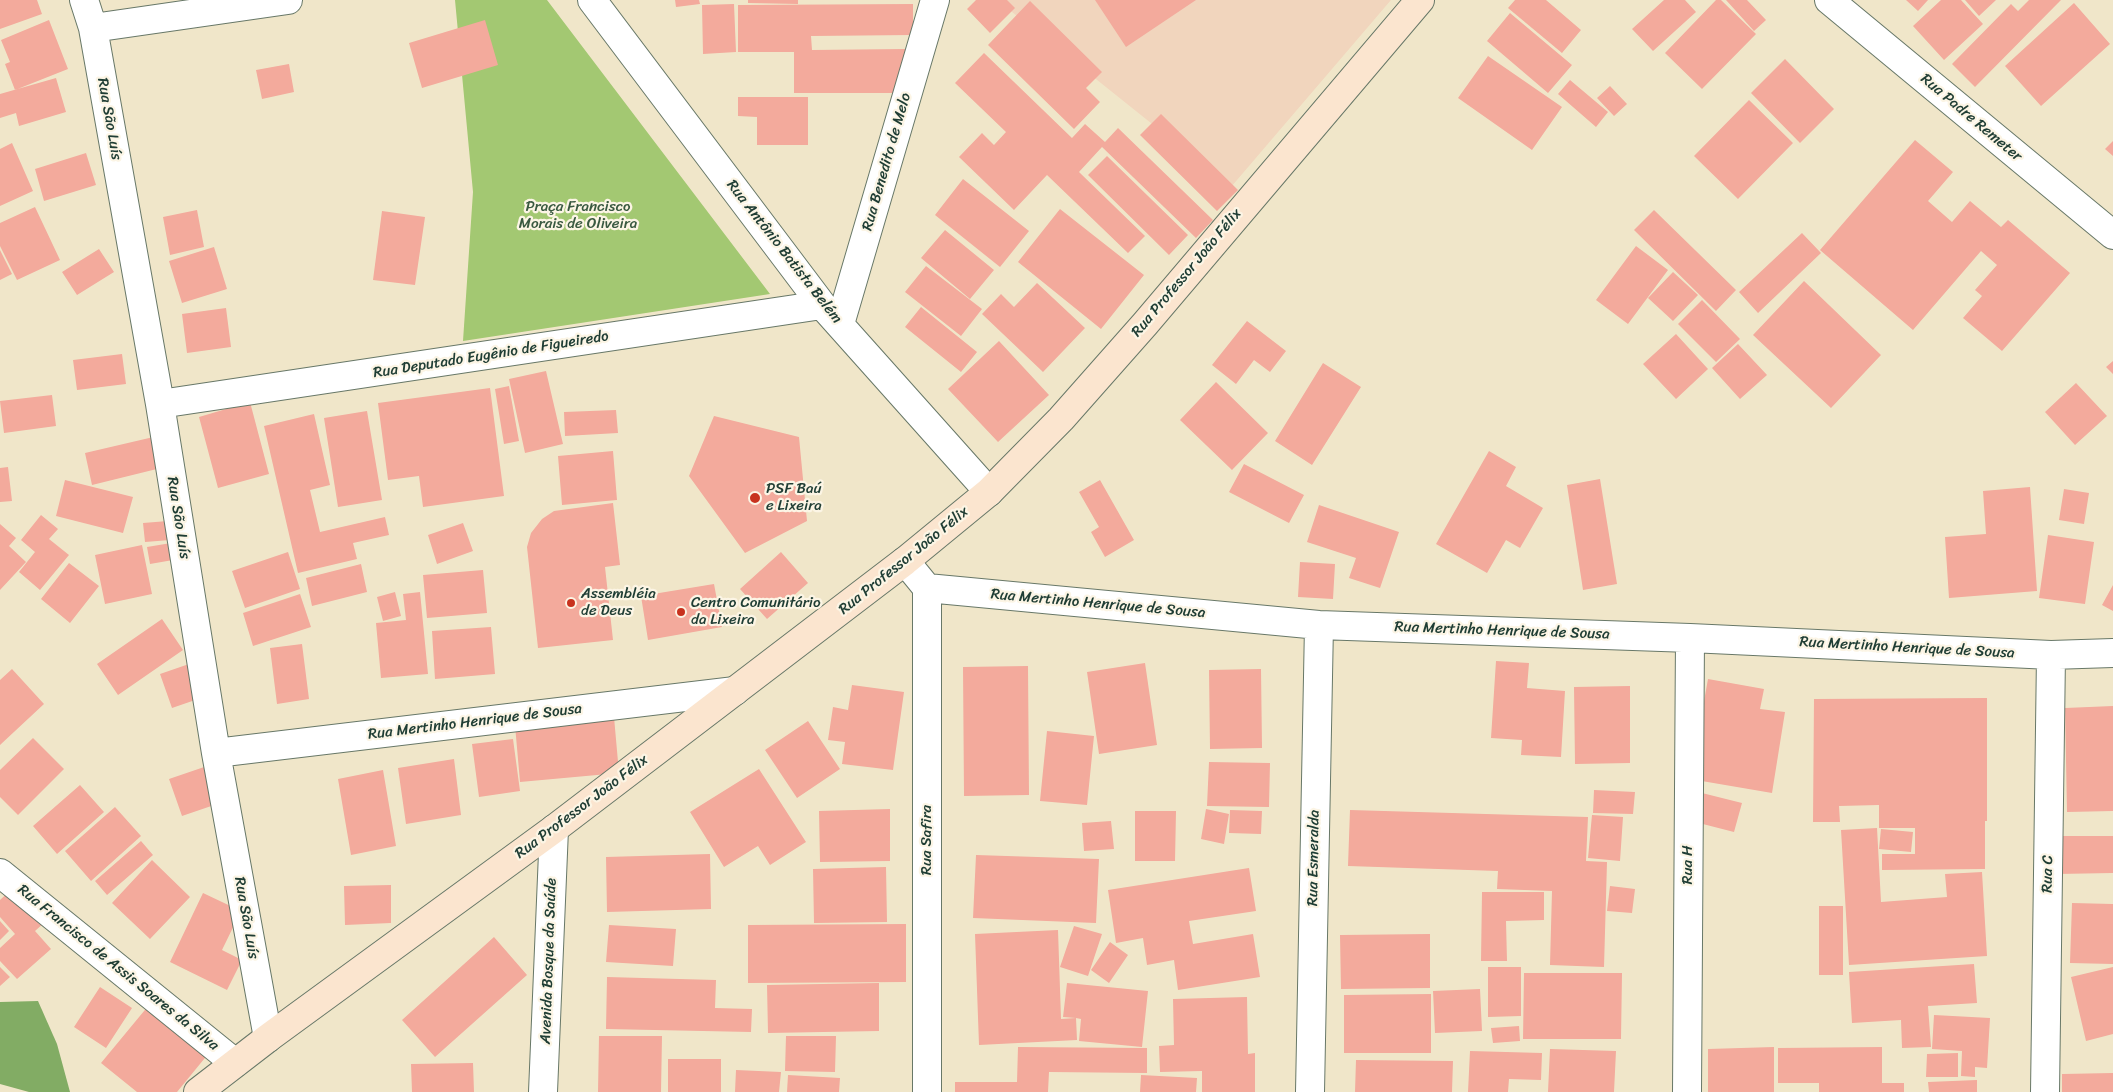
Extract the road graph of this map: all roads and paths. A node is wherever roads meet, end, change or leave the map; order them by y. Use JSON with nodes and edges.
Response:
{"nodes":[{"id":1,"x":84,"y":0,"type":"edge"},
{"id":2,"x":288,"y":0,"type":"edge"},
{"id":3,"x":592,"y":0,"type":"edge"},
{"id":4,"x":935,"y":0,"type":"edge"},
{"id":5,"x":1420,"y":0,"type":"edge"},
{"id":6,"x":1829,"y":0,"type":"edge"},
{"id":7,"x":92,"y":28,"type":"junction"},
{"id":8,"x":2113,"y":235,"type":"edge"},
{"id":9,"x":831,"y":314,"type":"junction"},
{"id":10,"x":160,"y":404,"type":"junction"},
{"id":11,"x":989,"y":492,"type":"junction"},
{"id":12,"x":905,"y":561,"type":"junction"},
{"id":13,"x":927,"y":588,"type":"junction"},
{"id":14,"x":1319,"y":625,"type":"junction"},
{"id":15,"x":1690,"y":638,"type":"junction"},
{"id":16,"x":2113,"y":653,"type":"edge"},
{"id":17,"x":2051,"y":655,"type":"junction"},
{"id":18,"x":735,"y":691,"type":"junction"},
{"id":19,"x":216,"y":753,"type":"junction"},
{"id":20,"x":554,"y":829,"type":"junction"},
{"id":21,"x":0,"y":873,"type":"edge"},
{"id":22,"x":268,"y":1038,"type":"junction"},
{"id":23,"x":235,"y":1063,"type":"junction"},
{"id":24,"x":198,"y":1092,"type":"edge"},
{"id":25,"x":543,"y":1092,"type":"edge"},
{"id":26,"x":927,"y":1092,"type":"edge"},
{"id":27,"x":1310,"y":1092,"type":"edge"},
{"id":28,"x":1687,"y":1092,"type":"edge"},
{"id":29,"x":2045,"y":1092,"type":"edge"}],
"edges":[{"from":1,"to":7,"type":"street","name":"Rua São Luís"},
{"from":2,"to":7,"type":"street"},
{"from":3,"to":9,"type":"street","name":"Rua Antônio Batista Belém"},
{"from":4,"to":9,"type":"street","name":"Rua Benedito de Melo"},
{"from":5,"to":11,"type":"street","name":"Rua Professor João Félix"},
{"from":6,"to":8,"type":"street","name":"Rua Padre Remeter"},
{"from":7,"to":10,"type":"street","name":"Rua São Luís"},
{"from":9,"to":10,"type":"street","name":"Rua Deputado Eugênio de Figueiredo"},
{"from":9,"to":11,"type":"street","name":"Rua Antônio Batista Belém"},
{"from":10,"to":19,"type":"street","name":"Rua São Luís"},
{"from":11,"to":12,"type":"street","name":"Rua Professor João Félix"},
{"from":12,"to":13,"type":"street"},
{"from":12,"to":18,"type":"street","name":"Rua Professor João Félix"},
{"from":13,"to":14,"type":"street","name":"Rua Mertinho Henrique de Sousa"},
{"from":13,"to":26,"type":"street","name":"Rua Safira"},
{"from":14,"to":15,"type":"street","name":"Rua Mertinho Henrique de Sousa"},
{"from":14,"to":27,"type":"street","name":"Rua Esmeralda"},
{"from":15,"to":17,"type":"street","name":"Rua Mertinho Henrique de Sousa"},
{"from":15,"to":28,"type":"street","name":"Rua H"},
{"from":16,"to":17,"type":"street","name":"Rua Mertinho Henrique de Sousa"},
{"from":17,"to":29,"type":"street","name":"Rua C"},
{"from":18,"to":19,"type":"street","name":"Rua Mertinho Henrique de Sousa"},
{"from":18,"to":20,"type":"street","name":"Rua Professor João Félix"},
{"from":19,"to":22,"type":"street","name":"Rua São Luís"},
{"from":20,"to":22,"type":"street","name":"Rua Professor João Félix"},
{"from":20,"to":25,"type":"street","name":"Avenida Bosque da Saúde"},
{"from":21,"to":23,"type":"street","name":"Rua Francisco de Assis Soares da Silva"},
{"from":22,"to":23,"type":"street","name":"Rua Professor João Félix"},
{"from":23,"to":24,"type":"street","name":"Rua Professor João Félix"}]}
